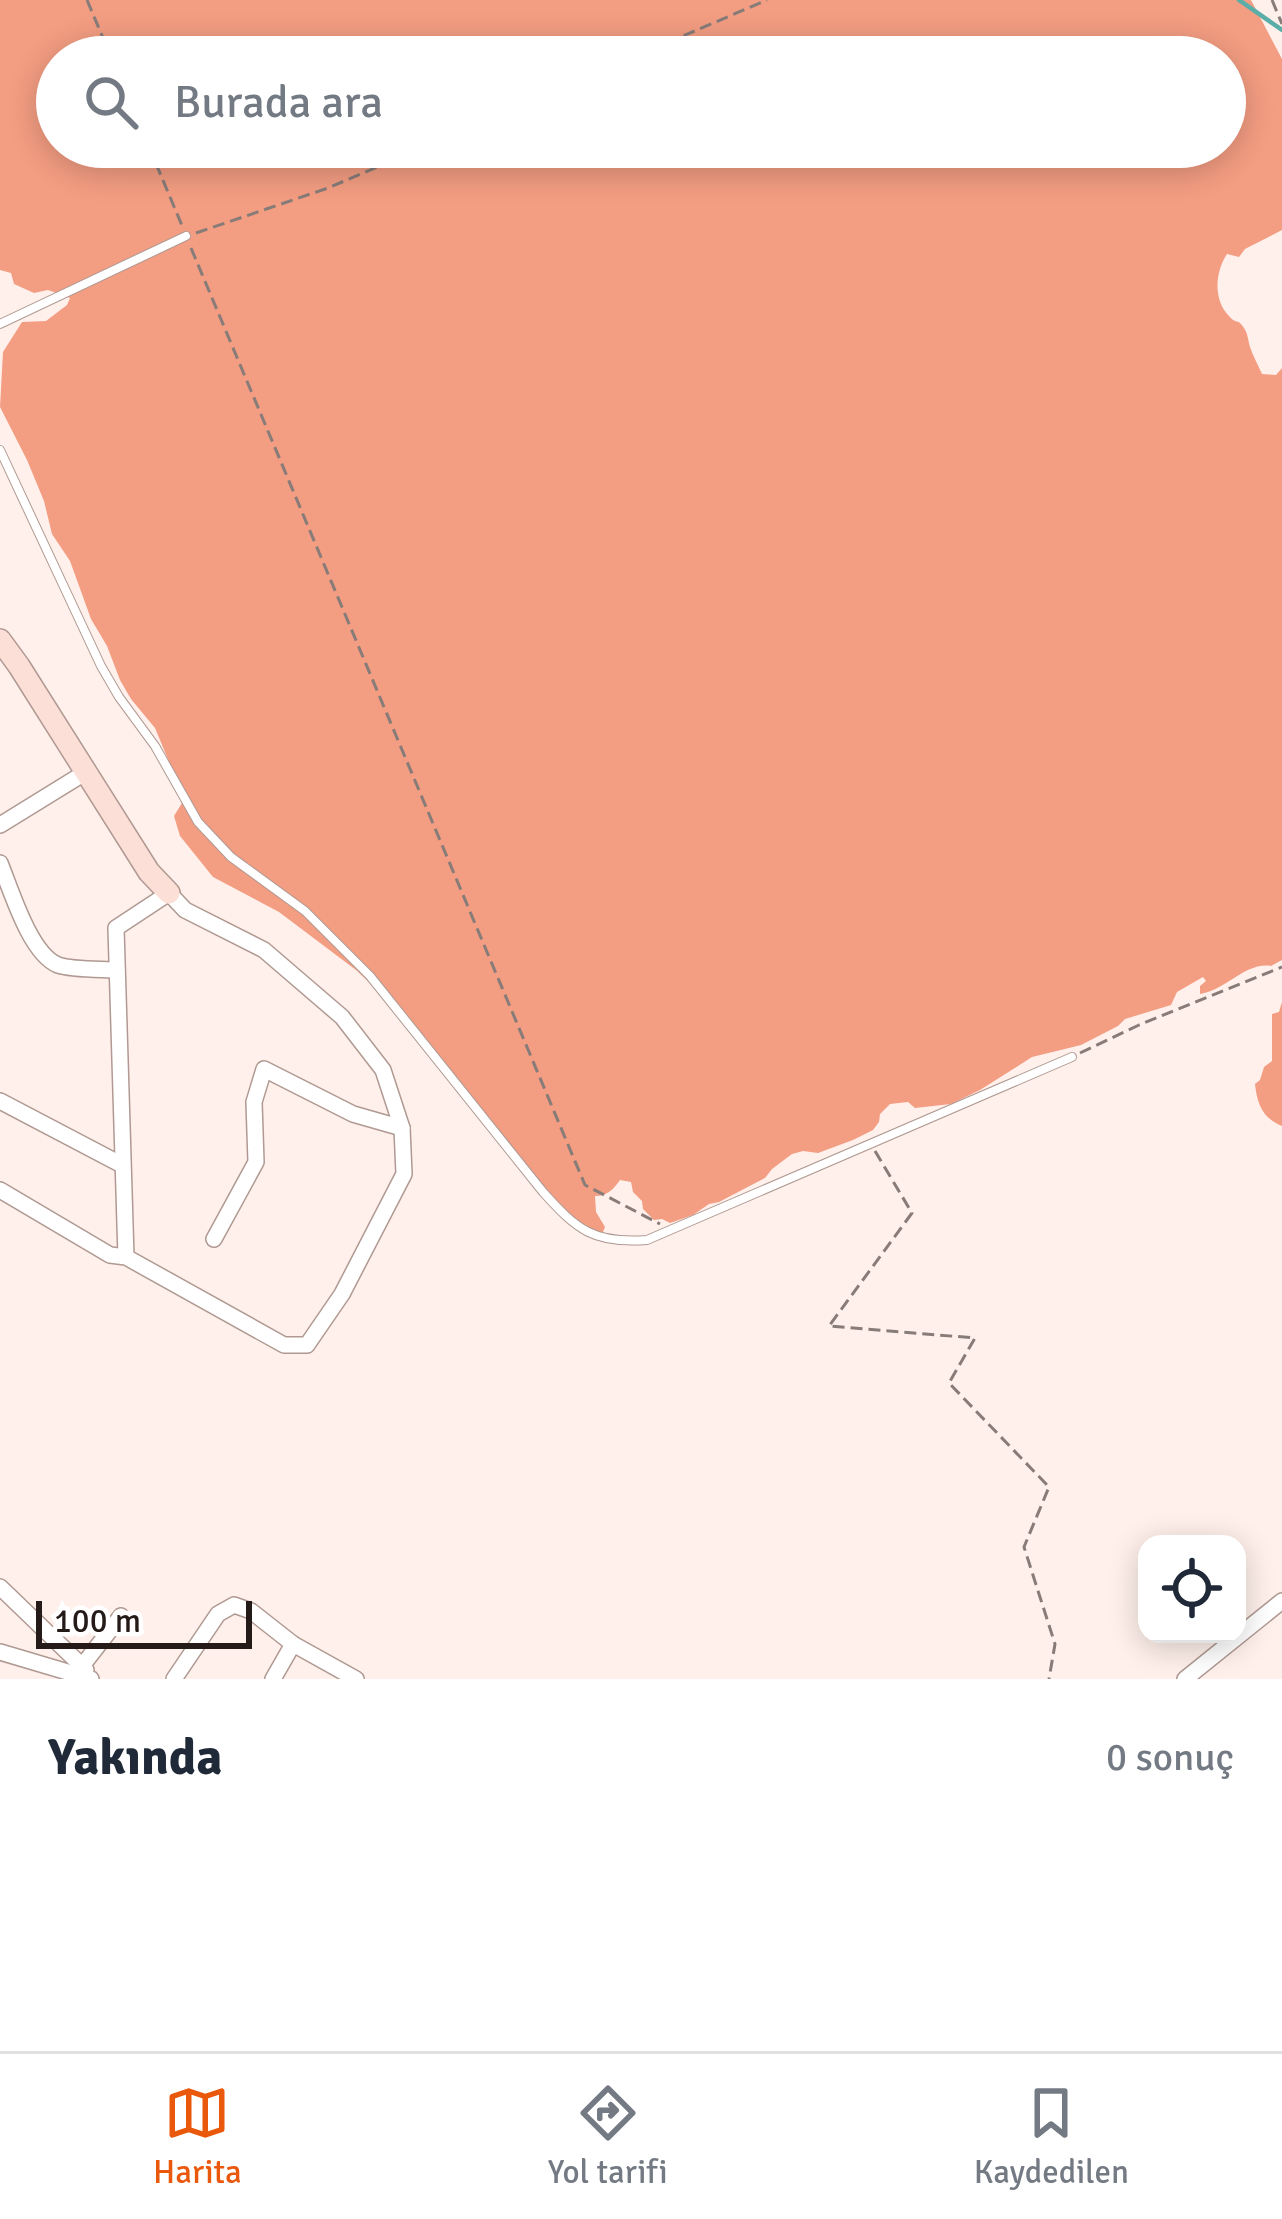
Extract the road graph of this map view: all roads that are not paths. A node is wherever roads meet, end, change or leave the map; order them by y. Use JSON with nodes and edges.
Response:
{"nodes":[{"id":1,"x":186,"y":236,"type":"road end"},
{"id":2,"x":0,"y":324,"type":"edge"},
{"id":3,"x":0,"y":450,"type":"edge"},
{"id":4,"x":0,"y":640,"type":"edge"},
{"id":5,"x":86,"y":772,"type":"junction"},
{"id":6,"x":0,"y":826,"type":"edge"},
{"id":7,"x":0,"y":863,"type":"edge"},
{"id":8,"x":169,"y":893,"type":"junction"},
{"id":9,"x":117,"y":970,"type":"junction"},
{"id":10,"x":1072,"y":1057,"type":"road end"},
{"id":11,"x":0,"y":1101,"type":"edge"},
{"id":12,"x":402,"y":1128,"type":"junction"},
{"id":13,"x":122,"y":1165,"type":"junction"},
{"id":14,"x":0,"y":1190,"type":"edge"},
{"id":15,"x":214,"y":1239,"type":"dead end"},
{"id":16,"x":126,"y":1257,"type":"junction"},
{"id":17,"x":0,"y":1587,"type":"edge"},
{"id":18,"x":1282,"y":1601,"type":"edge"},
{"id":19,"x":121,"y":1616,"type":"dead end"},
{"id":20,"x":293,"y":1644,"type":"junction"},
{"id":21,"x":0,"y":1652,"type":"edge"},
{"id":22,"x":90,"y":1675,"type":"edge"},
{"id":23,"x":350,"y":1678,"type":"edge"},
{"id":24,"x":175,"y":1679,"type":"edge"},
{"id":25,"x":273,"y":1679,"type":"edge"},
{"id":26,"x":1185,"y":1679,"type":"edge"}],
"edges":[{"from":1,"to":2,"type":"lane"},
{"from":3,"to":10,"type":"lane"},
{"from":4,"to":5,"type":"street"},
{"from":5,"to":6,"type":"street"},
{"from":5,"to":8,"type":"street"},
{"from":7,"to":9,"type":"street"},
{"from":8,"to":9,"type":"street"},
{"from":8,"to":12,"type":"street"},
{"from":9,"to":13,"type":"street"},
{"from":11,"to":13,"type":"street"},
{"from":12,"to":15,"type":"street"},
{"from":12,"to":16,"type":"street"},
{"from":13,"to":16,"type":"street"},
{"from":14,"to":16,"type":"street"},
{"from":17,"to":22,"type":"street"},
{"from":18,"to":26,"type":"street"},
{"from":19,"to":22,"type":"street"},
{"from":20,"to":23,"type":"street"},
{"from":20,"to":24,"type":"street"},
{"from":20,"to":25,"type":"street"},
{"from":21,"to":22,"type":"street"}]}
